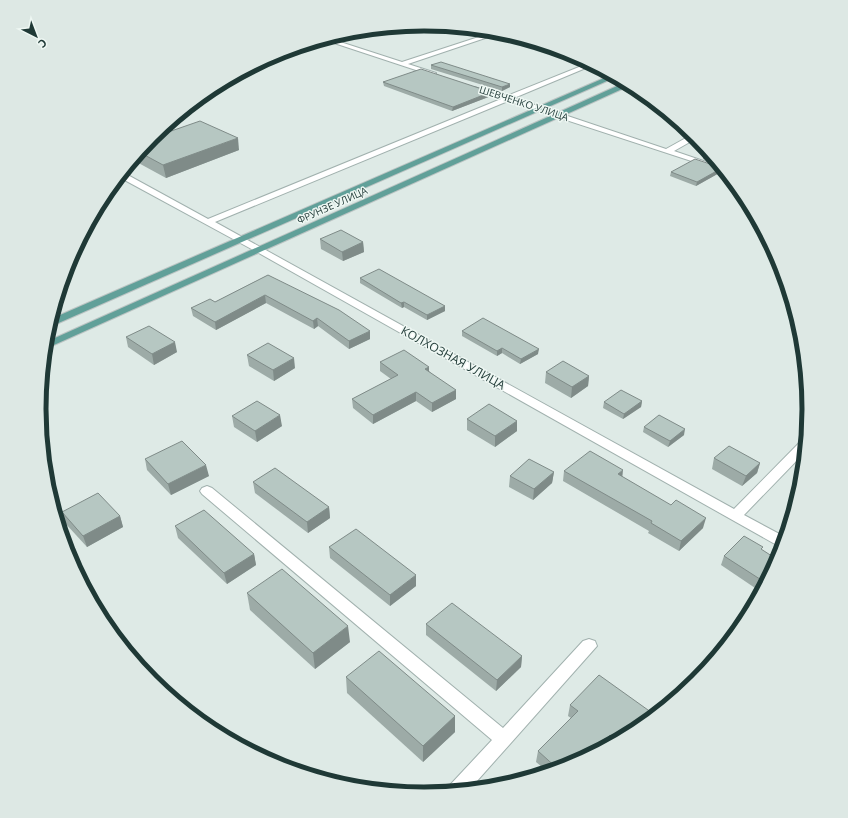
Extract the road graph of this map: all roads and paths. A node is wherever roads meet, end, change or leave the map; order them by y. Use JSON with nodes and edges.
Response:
{"nodes":[{"id":1,"x":487,"y":36,"type":"edge"},
{"id":2,"x":334,"y":42,"type":"edge"},
{"id":3,"x":401,"y":64,"type":"junction"},
{"id":4,"x":584,"y":67,"type":"edge"},
{"id":5,"x":439,"y":76,"type":"edge"},
{"id":6,"x":607,"y":79,"type":"edge"},
{"id":7,"x":470,"y":86,"type":"edge"},
{"id":8,"x":621,"y":87,"type":"edge"},
{"id":9,"x":508,"y":98,"type":"junction"},
{"id":10,"x":540,"y":108,"type":"junction"},
{"id":11,"x":560,"y":114,"type":"junction"},
{"id":12,"x":689,"y":140,"type":"edge"},
{"id":13,"x":668,"y":151,"type":"junction"},
{"id":14,"x":714,"y":167,"type":"edge"},
{"id":15,"x":125,"y":177,"type":"edge"},
{"id":16,"x":208,"y":222,"type":"junction"},
{"id":17,"x":241,"y":240,"type":"junction"},
{"id":18,"x":260,"y":250,"type":"junction"},
{"id":19,"x":57,"y":320,"type":"edge"},
{"id":20,"x":52,"y":343,"type":"edge"},
{"id":21,"x":800,"y":449,"type":"edge"},
{"id":22,"x":208,"y":491,"type":"dead end"},
{"id":23,"x":735,"y":516,"type":"junction"},
{"id":24,"x":778,"y":540,"type":"edge"},
{"id":25,"x":589,"y":646,"type":"dead end"},
{"id":26,"x":503,"y":738,"type":"junction"},
{"id":27,"x":461,"y":785,"type":"edge"}],
"edges":[{"from":1,"to":3,"type":"street"},
{"from":2,"to":3,"type":"street"},
{"from":3,"to":5,"type":"street"},
{"from":4,"to":9,"type":"street"},
{"from":6,"to":10,"type":"main road","name":"ФРУНЗЕ УЛИЦА"},
{"from":7,"to":9,"type":"street","name":"ШЕВЧЕНКО УЛИЦА"},
{"from":8,"to":11,"type":"main road","name":"ФРУНЗЕ УЛИЦА"},
{"from":9,"to":10,"type":"street","name":"ШЕВЧЕНКО УЛИЦА"},
{"from":9,"to":16,"type":"street"},
{"from":10,"to":11,"type":"street","name":"ШЕВЧЕНКО УЛИЦА"},
{"from":10,"to":17,"type":"main road","name":"ФРУНЗЕ УЛИЦА"},
{"from":11,"to":13,"type":"street","name":"ШЕВЧЕНКО УЛИЦА"},
{"from":11,"to":18,"type":"main road","name":"ФРУНЗЕ УЛИЦА"},
{"from":12,"to":13,"type":"street"},
{"from":13,"to":14,"type":"street","name":"ШЕВЧЕНКО УЛИЦА"},
{"from":15,"to":16,"type":"street","name":"КОЛХОЗНАЯ УЛИЦА"},
{"from":16,"to":17,"type":"street","name":"КОЛХОЗНАЯ УЛИЦА"},
{"from":17,"to":18,"type":"street","name":"КОЛХОЗНАЯ УЛИЦА"},
{"from":17,"to":19,"type":"main road","name":"ФРУНЗЕ УЛИЦА"},
{"from":18,"to":20,"type":"main road","name":"ФРУНЗЕ УЛИЦА"},
{"from":18,"to":23,"type":"street","name":"КОЛХОЗНАЯ УЛИЦА"},
{"from":21,"to":23,"type":"street"},
{"from":22,"to":26,"type":"street"},
{"from":23,"to":24,"type":"street","name":"КОЛХОЗНАЯ УЛИЦА"},
{"from":25,"to":26,"type":"street"},
{"from":26,"to":27,"type":"street"}]}
